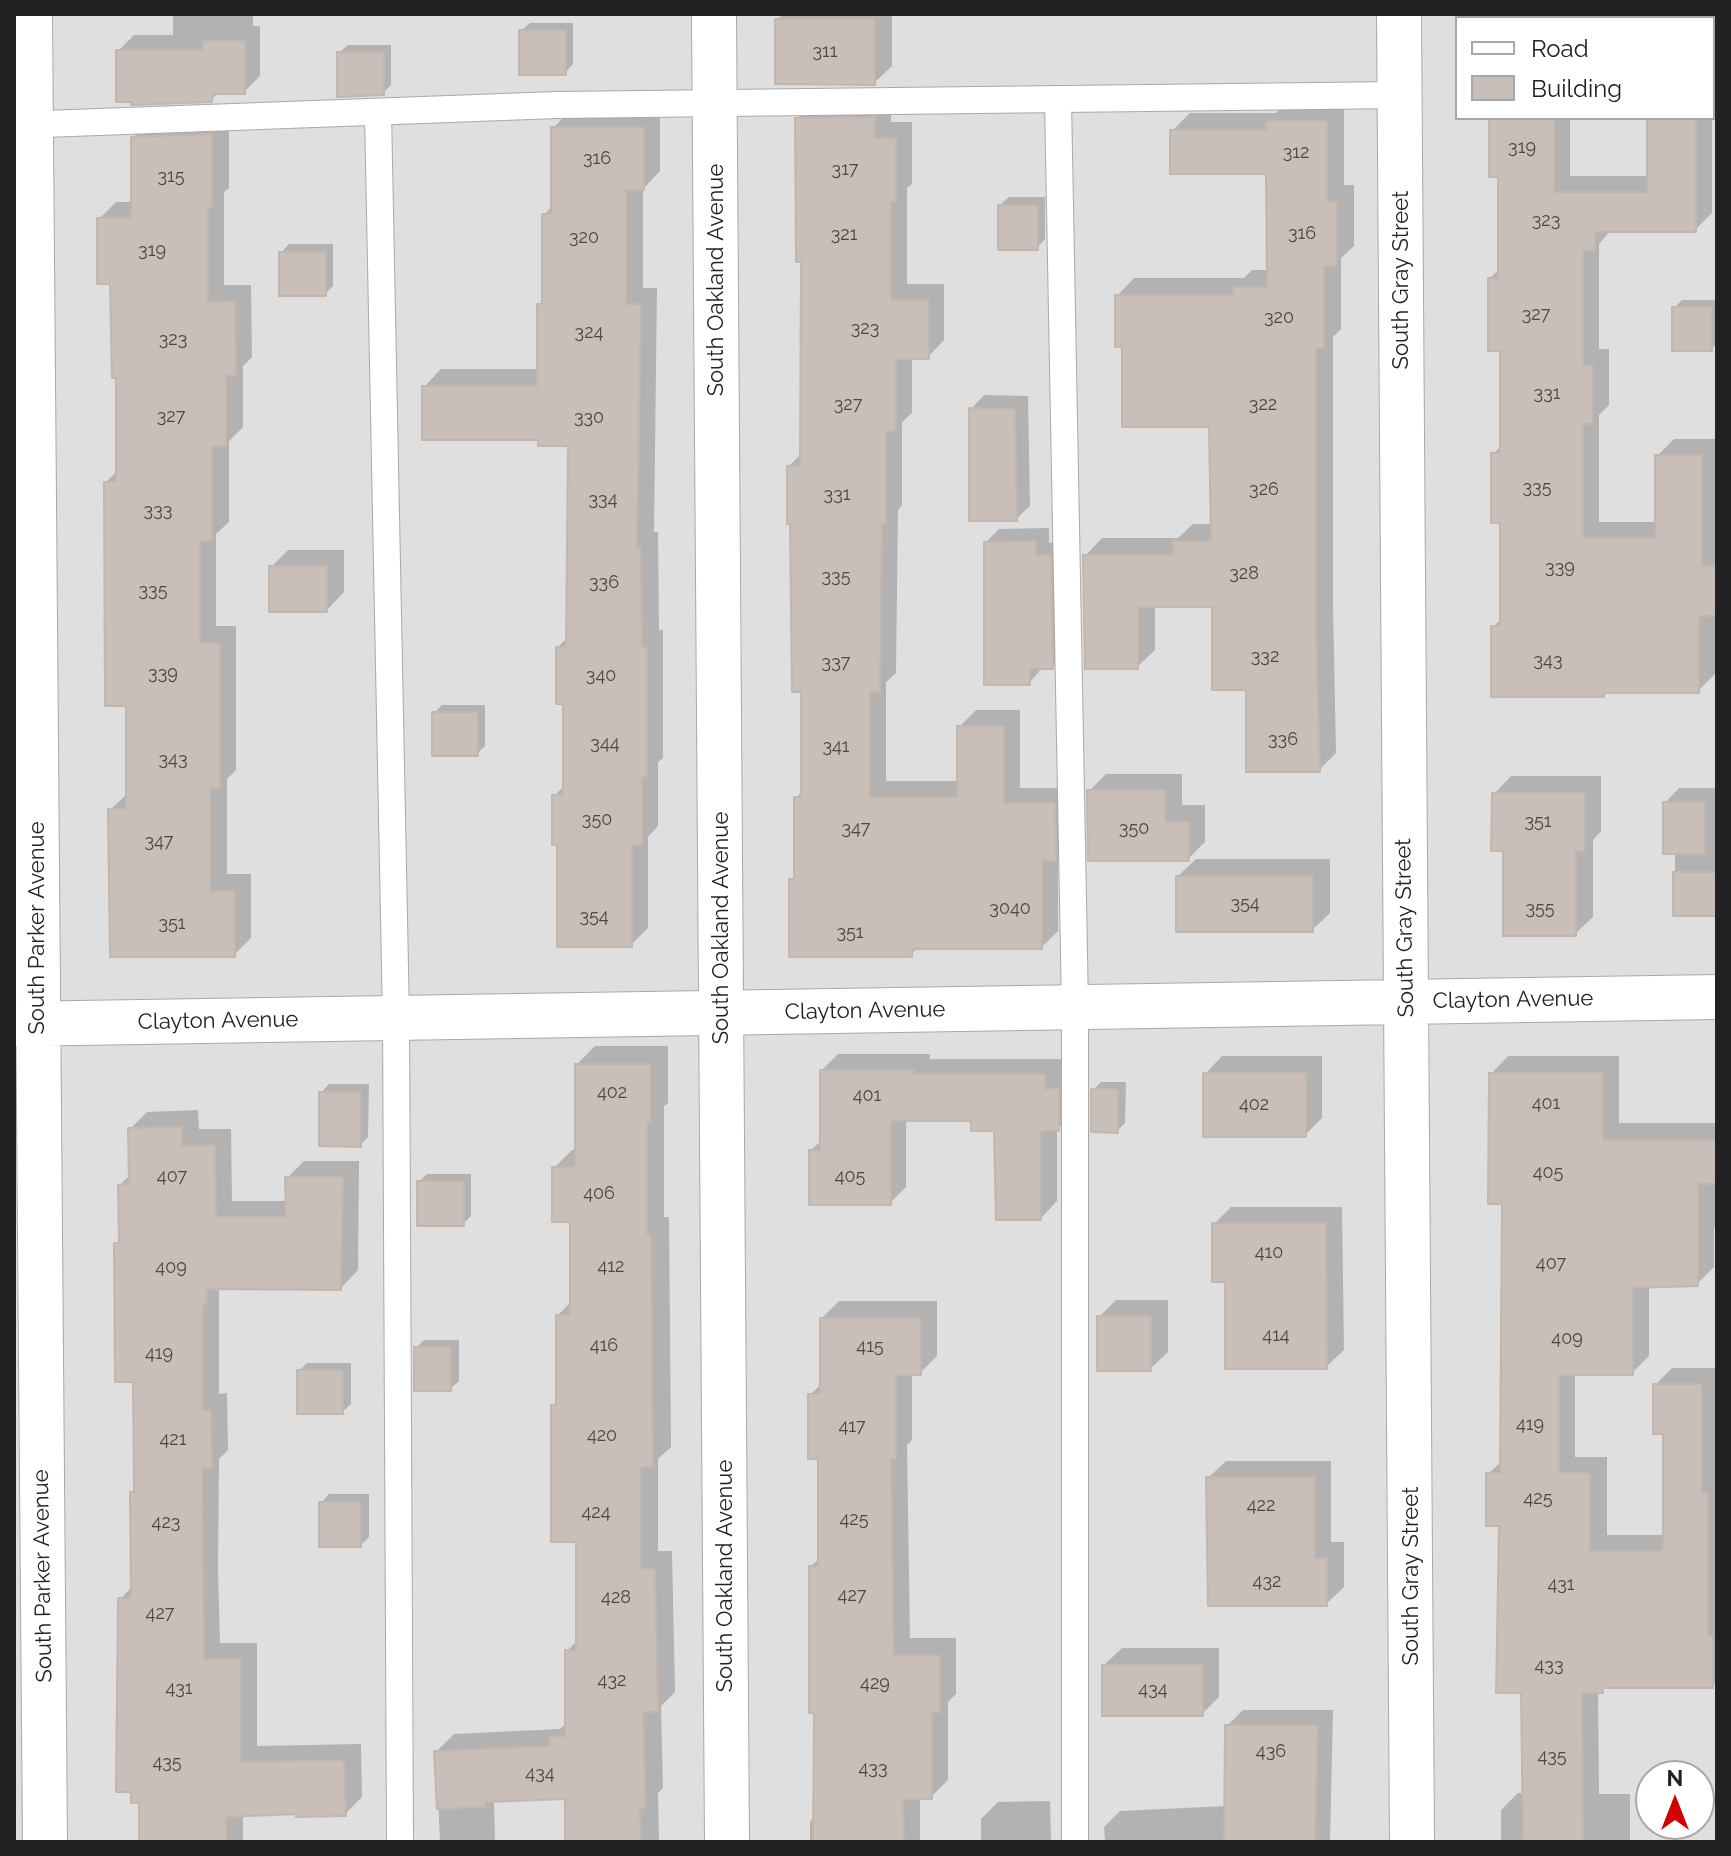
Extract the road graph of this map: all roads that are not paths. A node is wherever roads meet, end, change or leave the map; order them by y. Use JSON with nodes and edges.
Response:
{"nodes":[{"id":1,"x":30,"y":14,"type":"edge"},
{"id":2,"x":714,"y":14,"type":"edge"},
{"id":3,"x":1399,"y":14,"type":"edge"},
{"id":4,"x":1400,"y":95,"type":"junction"},
{"id":5,"x":1058,"y":100,"type":"junction"},
{"id":6,"x":714,"y":104,"type":"junction"},
{"id":7,"x":378,"y":112,"type":"junction"},
{"id":8,"x":22,"y":125,"type":"edge"},
{"id":9,"x":1717,"y":997,"type":"edge"},
{"id":10,"x":1406,"y":1002,"type":"junction"},
{"id":11,"x":1075,"y":1007,"type":"junction"},
{"id":12,"x":722,"y":1013,"type":"junction"},
{"id":13,"x":396,"y":1018,"type":"junction"},
{"id":14,"x":26,"y":1024,"type":"edge"},
{"id":15,"x":45,"y":1842,"type":"edge"},
{"id":16,"x":400,"y":1842,"type":"edge"},
{"id":17,"x":727,"y":1842,"type":"edge"},
{"id":18,"x":1075,"y":1842,"type":"edge"},
{"id":19,"x":1412,"y":1842,"type":"edge"}],
"edges":[{"from":1,"to":8,"type":"street","name":"South Parker Avenue"},
{"from":2,"to":6,"type":"street","name":"South Oakland Avenue"},
{"from":3,"to":4,"type":"street","name":"South Gray Street"},
{"from":4,"to":5,"type":"lane"},
{"from":4,"to":10,"type":"street","name":"South Gray Street"},
{"from":5,"to":6,"type":"lane"},
{"from":5,"to":11,"type":"lane"},
{"from":6,"to":7,"type":"lane"},
{"from":6,"to":12,"type":"street","name":"South Oakland Avenue"},
{"from":7,"to":8,"type":"lane"},
{"from":7,"to":13,"type":"lane"},
{"from":8,"to":14,"type":"street","name":"South Parker Avenue"},
{"from":9,"to":10,"type":"street","name":"Clayton Avenue"},
{"from":10,"to":11,"type":"street","name":"Clayton Avenue"},
{"from":10,"to":19,"type":"street","name":"South Gray Street"},
{"from":11,"to":12,"type":"street","name":"Clayton Avenue"},
{"from":11,"to":18,"type":"lane"},
{"from":12,"to":13,"type":"street","name":"Clayton Avenue"},
{"from":12,"to":17,"type":"street","name":"South Oakland Avenue"},
{"from":13,"to":14,"type":"street","name":"Clayton Avenue"},
{"from":13,"to":16,"type":"lane"},
{"from":14,"to":15,"type":"street","name":"South Parker Avenue"}]}
